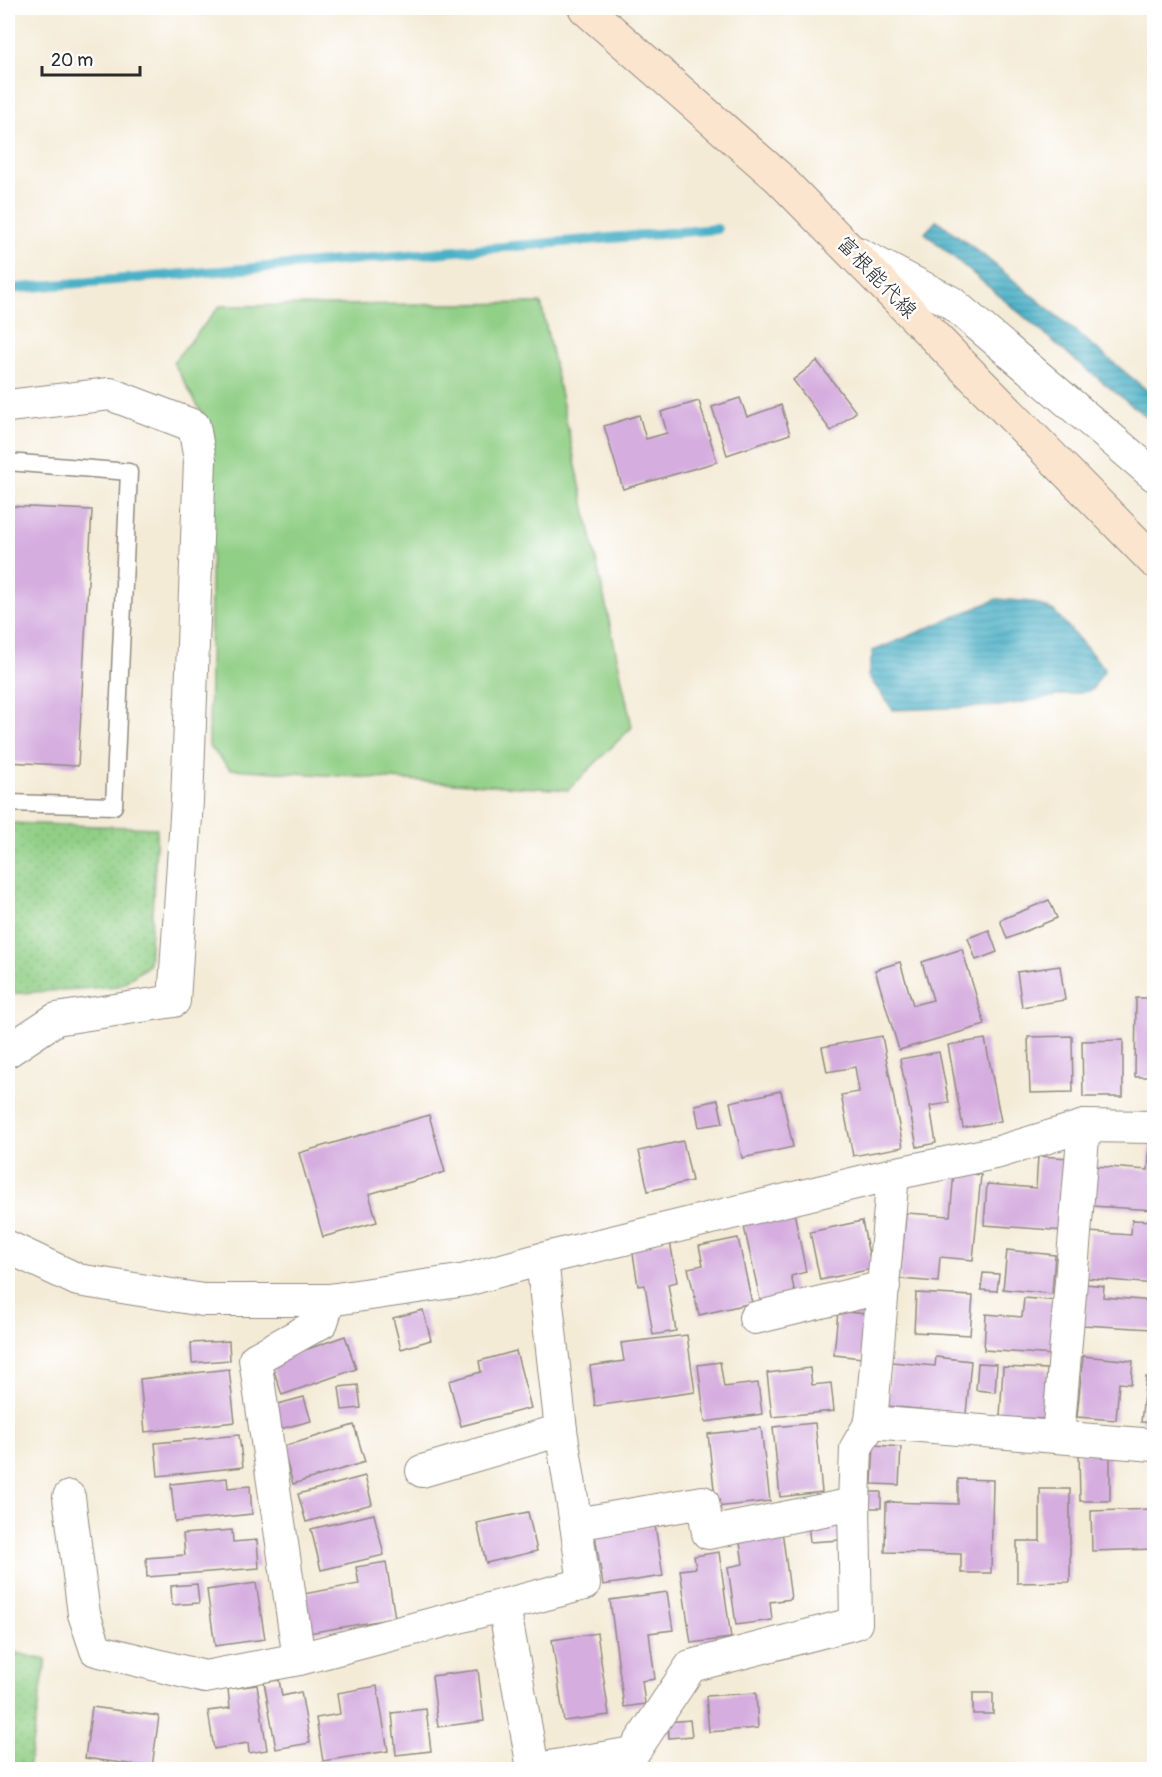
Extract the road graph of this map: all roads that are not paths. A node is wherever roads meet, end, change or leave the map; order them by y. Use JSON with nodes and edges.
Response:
{"nodes":[{"id":1,"x":585,"y":8,"type":"edge"},
{"id":2,"x":851,"y":249,"type":"junction"},
{"id":3,"x":8,"y":406,"type":"edge"},
{"id":4,"x":8,"y":462,"type":"edge"},
{"id":5,"x":1155,"y":475,"type":"edge"},
{"id":6,"x":1155,"y":561,"type":"edge"},
{"id":7,"x":8,"y":803,"type":"edge"},
{"id":8,"x":8,"y":1051,"type":"edge"},
{"id":9,"x":1084,"y":1126,"type":"junction"},
{"id":10,"x":1155,"y":1127,"type":"edge"},
{"id":11,"x":893,"y":1174,"type":"junction"},
{"id":12,"x":8,"y":1247,"type":"edge"},
{"id":13,"x":542,"y":1259,"type":"junction"},
{"id":14,"x":884,"y":1287,"type":"junction"},
{"id":15,"x":329,"y":1300,"type":"junction"},
{"id":16,"x":755,"y":1318,"type":"dead end"},
{"id":17,"x":871,"y":1422,"type":"junction"},
{"id":18,"x":561,"y":1430,"type":"junction"},
{"id":19,"x":1058,"y":1437,"type":"junction"},
{"id":20,"x":1155,"y":1445,"type":"edge"},
{"id":21,"x":422,"y":1471,"type":"dead end"},
{"id":22,"x":69,"y":1497,"type":"dead end"},
{"id":23,"x":854,"y":1504,"type":"junction"},
{"id":24,"x":576,"y":1524,"type":"junction"},
{"id":25,"x":504,"y":1606,"type":"junction"},
{"id":26,"x":299,"y":1659,"type":"junction"},
{"id":27,"x":532,"y":1769,"type":"edge"}],
"edges":[{"from":1,"to":2,"type":"main road","name":"富根能代線"},
{"from":2,"to":5,"type":"street"},
{"from":2,"to":6,"type":"main road","name":"富根能代線"},
{"from":3,"to":8,"type":"street"},
{"from":4,"to":7,"type":"lane"},
{"from":9,"to":10,"type":"street"},
{"from":9,"to":11,"type":"street"},
{"from":9,"to":19,"type":"street"},
{"from":11,"to":13,"type":"street"},
{"from":11,"to":14,"type":"street"},
{"from":12,"to":15,"type":"street"},
{"from":13,"to":15,"type":"street"},
{"from":13,"to":18,"type":"street"},
{"from":14,"to":16,"type":"street"},
{"from":14,"to":17,"type":"street"},
{"from":15,"to":26,"type":"street"},
{"from":17,"to":19,"type":"street"},
{"from":17,"to":23,"type":"street"},
{"from":18,"to":21,"type":"street"},
{"from":18,"to":24,"type":"street"},
{"from":19,"to":20,"type":"street"},
{"from":22,"to":26,"type":"street"},
{"from":23,"to":24,"type":"street"},
{"from":23,"to":27,"type":"street"},
{"from":24,"to":25,"type":"street"},
{"from":25,"to":26,"type":"street"},
{"from":25,"to":27,"type":"street"}]}
